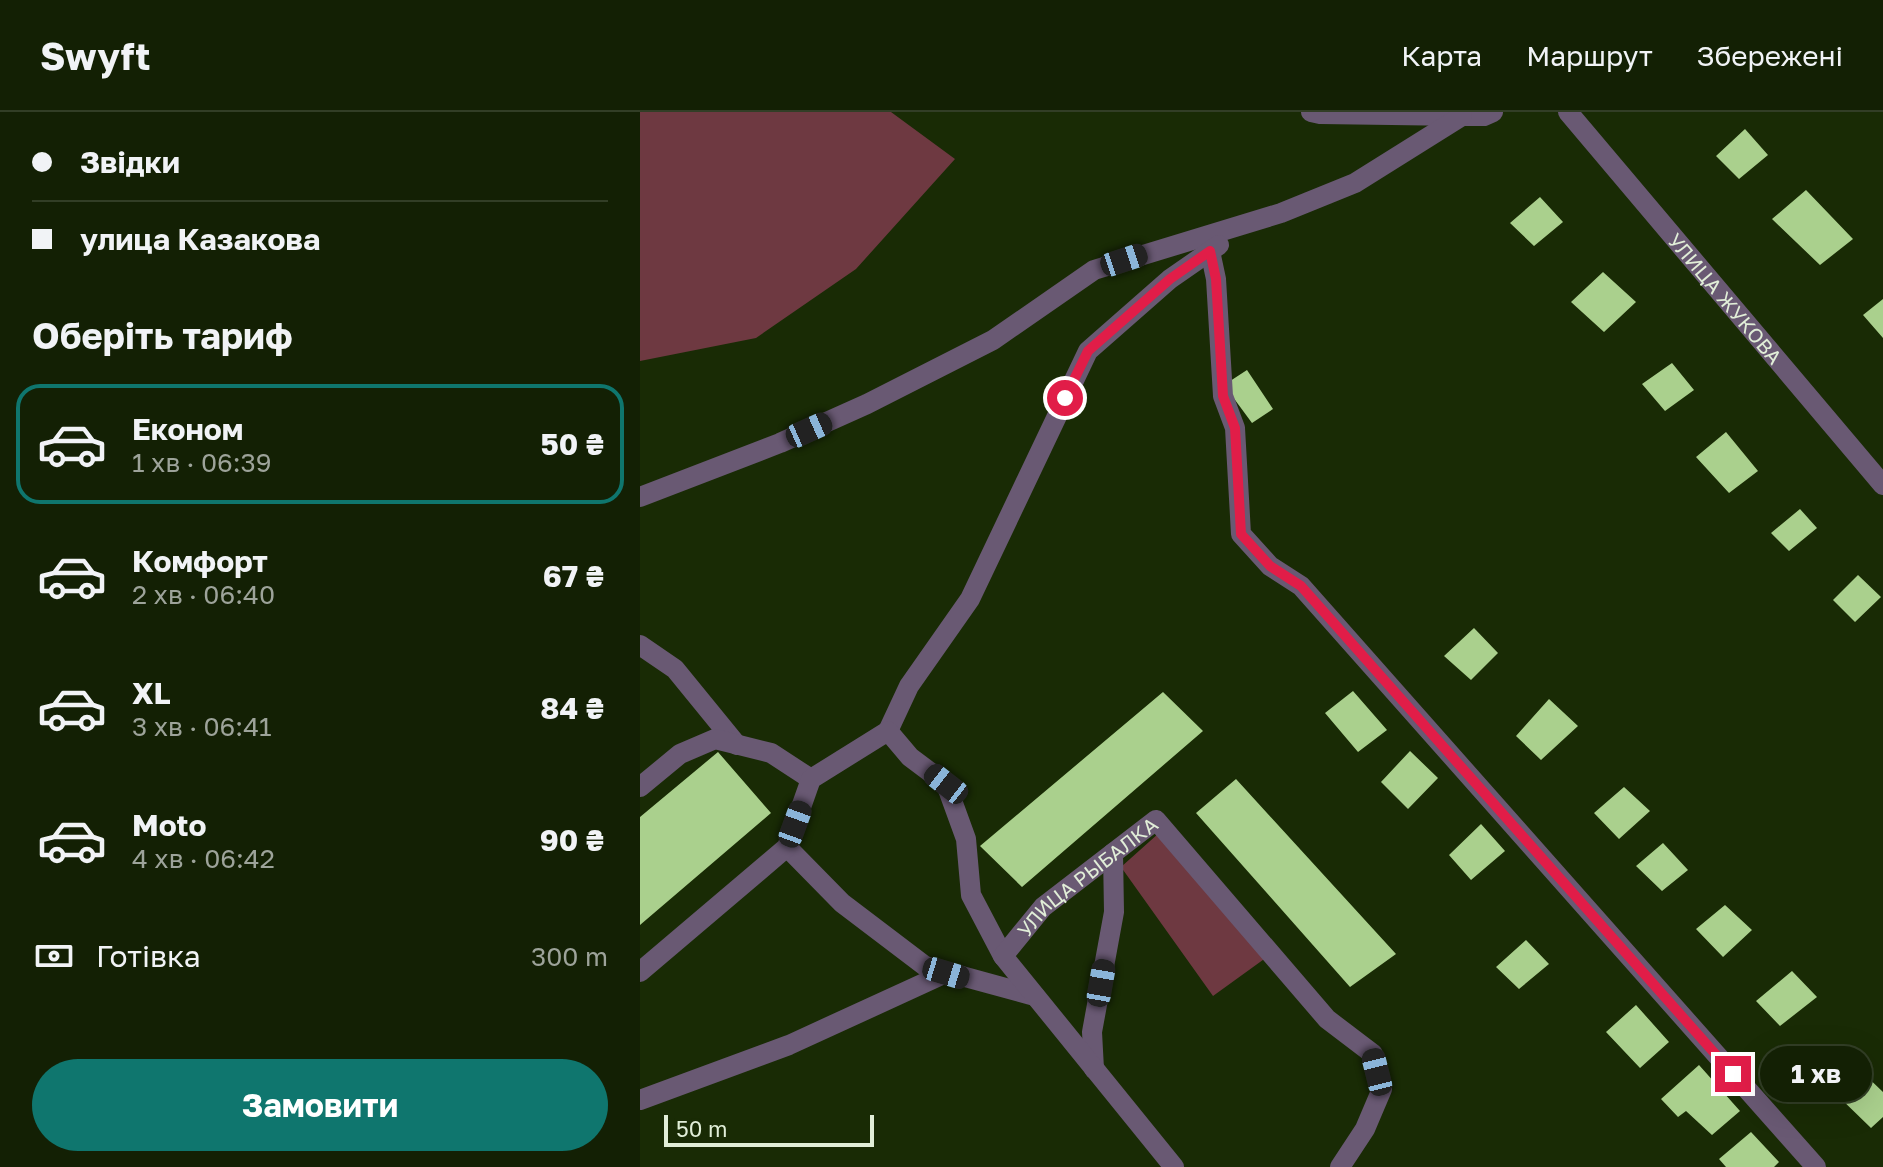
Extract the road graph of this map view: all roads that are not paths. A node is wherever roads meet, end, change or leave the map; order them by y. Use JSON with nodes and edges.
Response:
{"nodes":[{"id":1,"x":1311,"y":112,"type":"edge"},
{"id":2,"x":1493,"y":112,"type":"edge"},
{"id":3,"x":1568,"y":112,"type":"edge"},
{"id":4,"x":1462,"y":116,"type":"junction"},
{"id":5,"x":1252,"y":221,"type":"junction"},
{"id":6,"x":1210,"y":251,"type":"junction"},
{"id":7,"x":1883,"y":485,"type":"edge"},
{"id":8,"x":640,"y":497,"type":"edge"},
{"id":9,"x":640,"y":645,"type":"edge"},
{"id":10,"x":888,"y":731,"type":"junction"},
{"id":11,"x":737,"y":745,"type":"junction"},
{"id":12,"x":811,"y":779,"type":"junction"},
{"id":13,"x":640,"y":787,"type":"edge"},
{"id":14,"x":787,"y":847,"type":"junction"},
{"id":15,"x":1113,"y":853,"type":"junction"},
{"id":16,"x":1003,"y":956,"type":"junction"},
{"id":17,"x":640,"y":972,"type":"edge"},
{"id":18,"x":946,"y":973,"type":"junction"},
{"id":19,"x":1035,"y":996,"type":"junction"},
{"id":20,"x":1094,"y":1069,"type":"junction"},
{"id":21,"x":640,"y":1100,"type":"edge"},
{"id":22,"x":1174,"y":1167,"type":"edge"},
{"id":23,"x":1340,"y":1167,"type":"edge"},
{"id":24,"x":1816,"y":1167,"type":"edge"}],
"edges":[{"from":1,"to":4,"type":"street"},
{"from":2,"to":4,"type":"street"},
{"from":3,"to":7,"type":"street","name":"УЛИЦА ЖУКОВА"},
{"from":4,"to":5,"type":"street"},
{"from":5,"to":6,"type":"street"},
{"from":5,"to":8,"type":"street"},
{"from":6,"to":10,"type":"street"},
{"from":6,"to":24,"type":"street"},
{"from":9,"to":11,"type":"street"},
{"from":10,"to":12,"type":"street"},
{"from":10,"to":16,"type":"street"},
{"from":11,"to":12,"type":"street"},
{"from":11,"to":13,"type":"street"},
{"from":12,"to":14,"type":"street"},
{"from":14,"to":17,"type":"street"},
{"from":14,"to":18,"type":"street"},
{"from":15,"to":16,"type":"street","name":"УЛИЦА РЫБАЛКА"},
{"from":15,"to":20,"type":"street"},
{"from":15,"to":23,"type":"street","name":"УЛИЦА РЫБАЛКА"},
{"from":16,"to":19,"type":"street","name":"УЛИЦА РЫБАЛКА"},
{"from":18,"to":19,"type":"street"},
{"from":18,"to":21,"type":"street"},
{"from":19,"to":20,"type":"street","name":"УЛИЦА РЫБАЛКА"},
{"from":20,"to":22,"type":"street","name":"УЛИЦА РЫБАЛКА"}]}
